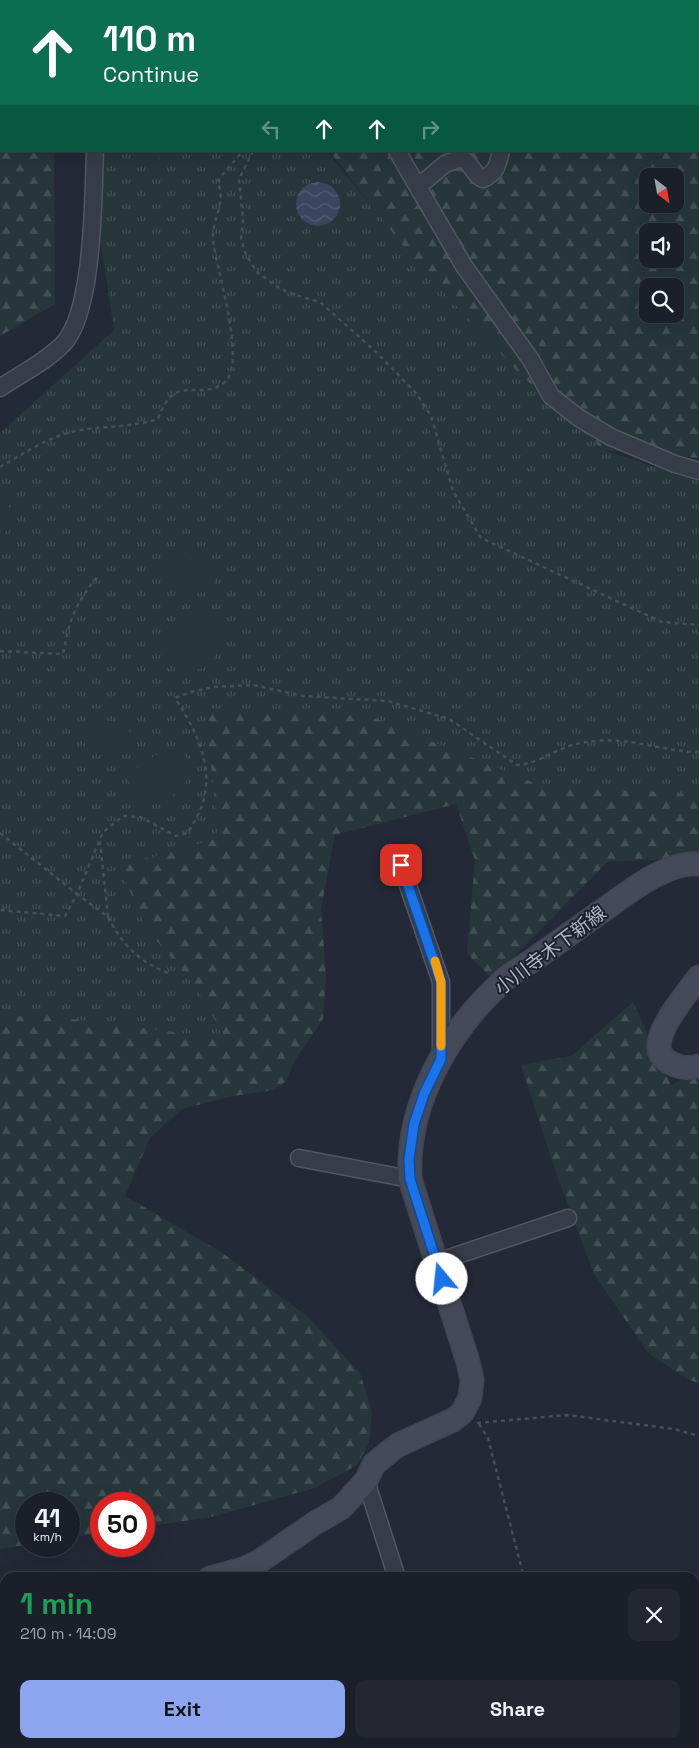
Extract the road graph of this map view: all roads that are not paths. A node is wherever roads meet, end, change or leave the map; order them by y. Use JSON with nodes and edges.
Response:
{"nodes":[{"id":1,"x":96,"y":152,"type":"edge"},
{"id":2,"x":398,"y":152,"type":"edge"},
{"id":3,"x":501,"y":152,"type":"edge"},
{"id":4,"x":419,"y":186,"type":"junction"},
{"id":5,"x":0,"y":388,"type":"edge"},
{"id":6,"x":699,"y":471,"type":"edge"},
{"id":7,"x":699,"y":864,"type":"edge"},
{"id":8,"x":401,"y":865,"type":"dead end"},
{"id":9,"x":699,"y":977,"type":"edge"},
{"id":10,"x":441,"y":1059,"type":"junction"},
{"id":11,"x":699,"y":1066,"type":"edge"},
{"id":12,"x":299,"y":1158,"type":"dead end"},
{"id":13,"x":410,"y":1179,"type":"junction"},
{"id":14,"x":568,"y":1218,"type":"dead end"},
{"id":15,"x":437,"y":1262,"type":"junction"},
{"id":16,"x":366,"y":1481,"type":"junction"},
{"id":17,"x":232,"y":1572,"type":"edge"},
{"id":18,"x":395,"y":1572,"type":"edge"}],
"edges":[{"from":1,"to":5,"type":"street"},
{"from":2,"to":4,"type":"street"},
{"from":3,"to":4,"type":"street"},
{"from":4,"to":6,"type":"street"},
{"from":7,"to":10,"type":"main road","name":"小川寺木下新線"},
{"from":8,"to":10,"type":"street"},
{"from":9,"to":11,"type":"main road"},
{"from":10,"to":13,"type":"main road","name":"小川寺木下新線"},
{"from":12,"to":13,"type":"street"},
{"from":13,"to":15,"type":"main road","name":"小川寺木下新線"},
{"from":14,"to":15,"type":"street"},
{"from":15,"to":16,"type":"main road","name":"小川寺木下新線"},
{"from":16,"to":17,"type":"main road","name":"小川寺木下新線"},
{"from":16,"to":18,"type":"street"}]}
